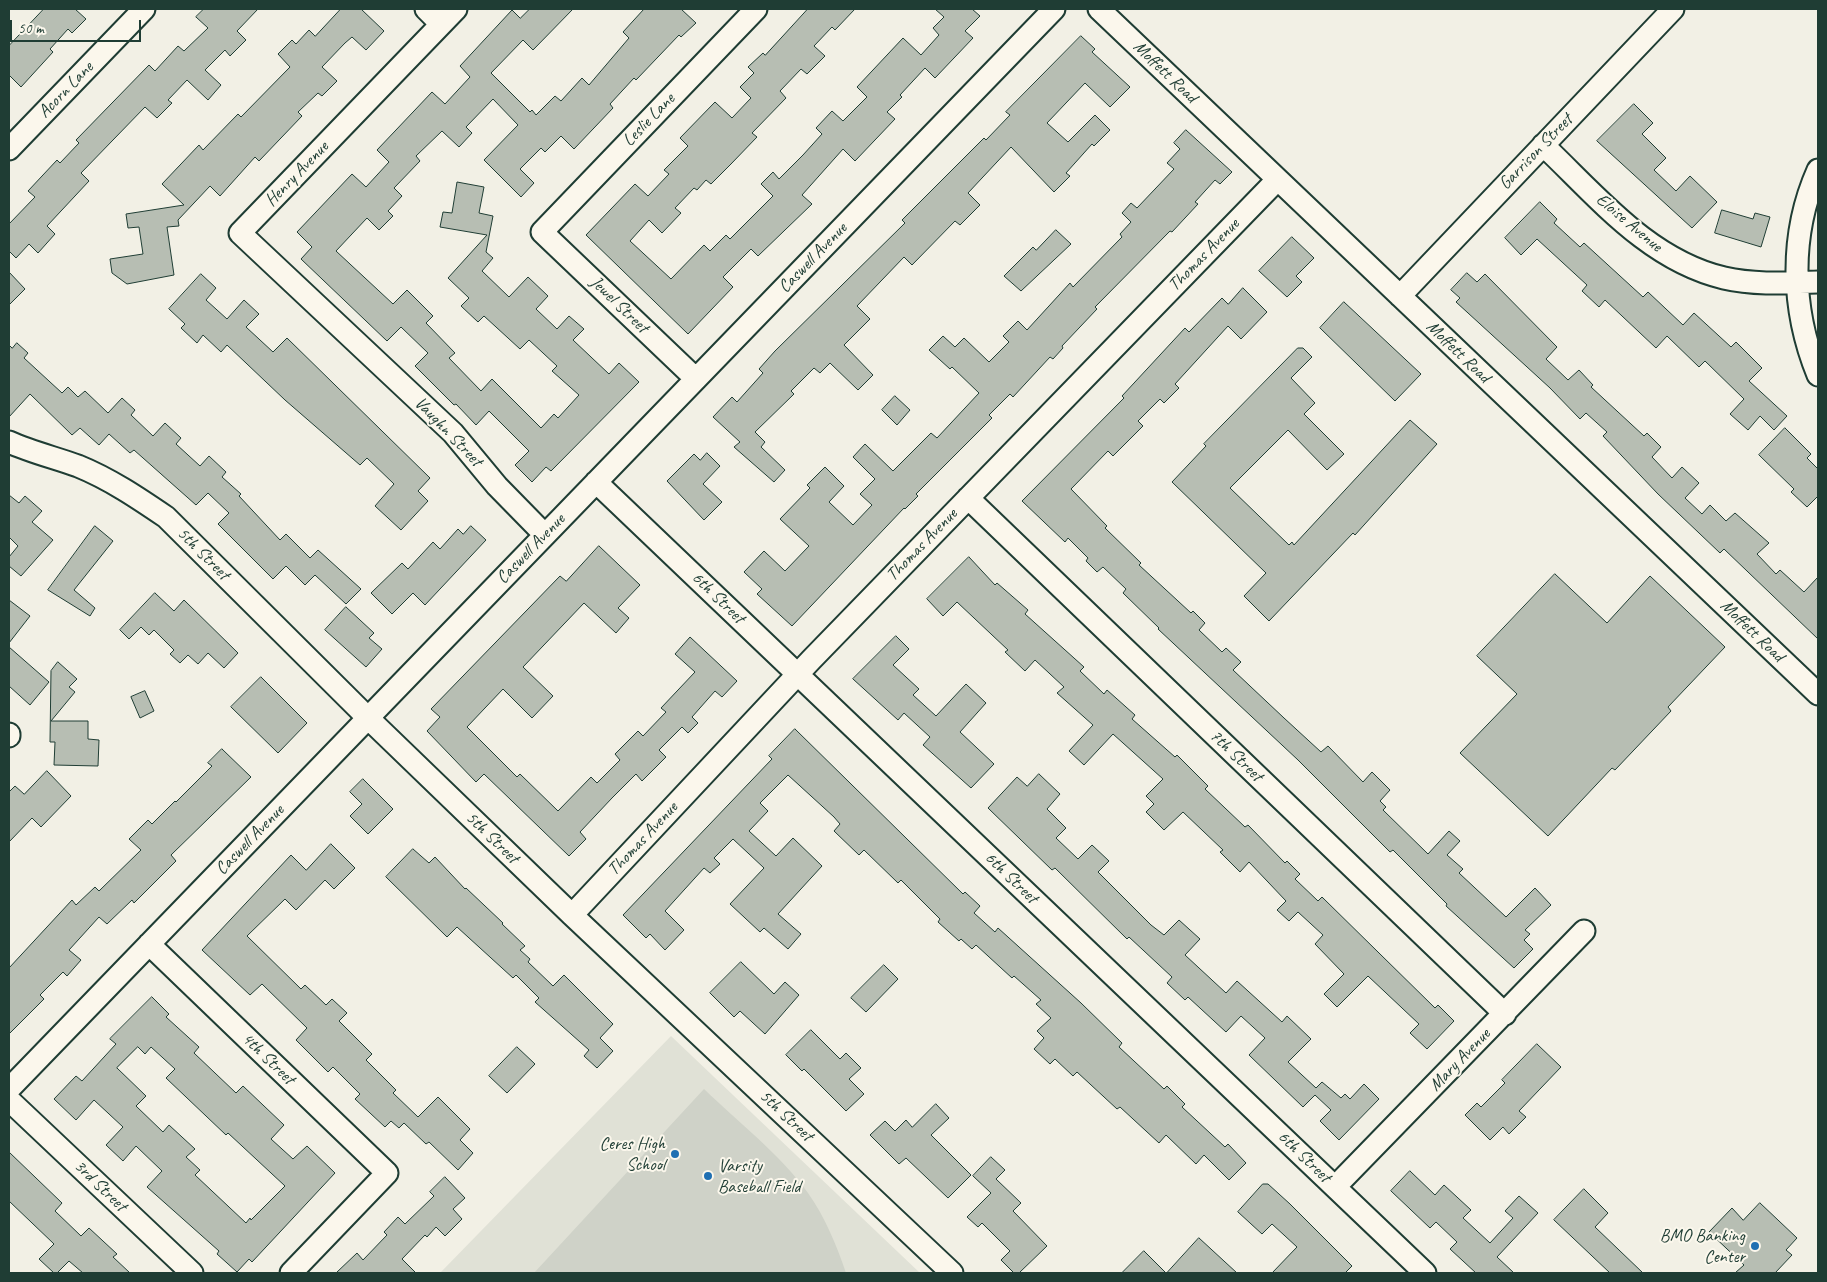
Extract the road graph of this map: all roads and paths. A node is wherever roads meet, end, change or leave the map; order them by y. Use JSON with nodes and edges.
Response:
{"nodes":[{"id":1,"x":144,"y":9,"type":"edge"},
{"id":2,"x":426,"y":9,"type":"edge"},
{"id":3,"x":456,"y":9,"type":"edge"},
{"id":4,"x":756,"y":9,"type":"edge"},
{"id":5,"x":1054,"y":9,"type":"edge"},
{"id":6,"x":1099,"y":9,"type":"edge"},
{"id":7,"x":1673,"y":9,"type":"edge"},
{"id":8,"x":441,"y":24,"type":"junction"},
{"id":9,"x":1543,"y":145,"type":"junction"},
{"id":10,"x":9,"y":150,"type":"edge"},
{"id":11,"x":1818,"y":170,"type":"edge"},
{"id":12,"x":1278,"y":180,"type":"junction"},
{"id":13,"x":542,"y":232,"type":"joint"},
{"id":14,"x":1818,"y":282,"type":"edge"},
{"id":15,"x":1797,"y":283,"type":"junction"},
{"id":16,"x":1400,"y":296,"type":"junction"},
{"id":17,"x":348,"y":334,"type":"joint"},
{"id":18,"x":1818,"y":375,"type":"edge"},
{"id":19,"x":696,"y":379,"type":"junction"},
{"id":20,"x":9,"y":442,"type":"edge"},
{"id":21,"x":596,"y":482,"type":"junction"},
{"id":22,"x":968,"y":498,"type":"junction"},
{"id":23,"x":545,"y":535,"type":"junction"},
{"id":24,"x":798,"y":675,"type":"junction"},
{"id":25,"x":1818,"y":694,"type":"edge"},
{"id":26,"x":368,"y":718,"type":"junction"},
{"id":27,"x":572,"y":915,"type":"junction"},
{"id":28,"x":1584,"y":931,"type":"dead end"},
{"id":29,"x":150,"y":944,"type":"junction"},
{"id":30,"x":1505,"y":1014,"type":"junction"},
{"id":31,"x":9,"y":1089,"type":"edge"},
{"id":32,"x":9,"y":1100,"type":"edge"},
{"id":33,"x":1335,"y":1187,"type":"junction"},
{"id":34,"x":192,"y":1273,"type":"edge"},
{"id":35,"x":290,"y":1273,"type":"edge"},
{"id":36,"x":952,"y":1273,"type":"edge"},
{"id":37,"x":1425,"y":1273,"type":"edge"}],
"edges":[{"from":1,"to":10,"type":"street","name":"Acorn Lane"},
{"from":2,"to":8,"type":"street"},
{"from":3,"to":8,"type":"street","name":"Henry Avenue"},
{"from":4,"to":13,"type":"street","name":"Leslie Lane"},
{"from":5,"to":19,"type":"street","name":"Caswell Avenue"},
{"from":6,"to":12,"type":"street","name":"Moffett Road"},
{"from":7,"to":9,"type":"street","name":"Garrison Street"},
{"from":8,"to":17,"type":"street","name":"Henry Avenue"},
{"from":9,"to":15,"type":"street","name":"Eloise Avenue"},
{"from":9,"to":16,"type":"street","name":"Garrison Street"},
{"from":11,"to":15,"type":"street"},
{"from":12,"to":16,"type":"street","name":"Moffett Road"},
{"from":12,"to":22,"type":"street","name":"Thomas Avenue"},
{"from":13,"to":19,"type":"street","name":"Jewel Street"},
{"from":14,"to":15,"type":"street","name":"Eloise Avenue"},
{"from":15,"to":18,"type":"street"},
{"from":16,"to":25,"type":"street","name":"Moffett Road"},
{"from":17,"to":23,"type":"street","name":"Vaughn Street"},
{"from":19,"to":21,"type":"street","name":"Caswell Avenue"},
{"from":20,"to":26,"type":"street","name":"5th Street"},
{"from":21,"to":23,"type":"street","name":"Caswell Avenue"},
{"from":21,"to":24,"type":"street","name":"6th Street"},
{"from":22,"to":24,"type":"street","name":"Thomas Avenue"},
{"from":22,"to":30,"type":"street","name":"7th Street"},
{"from":23,"to":26,"type":"street","name":"Caswell Avenue"},
{"from":24,"to":27,"type":"street","name":"Thomas Avenue"},
{"from":24,"to":33,"type":"street","name":"6th Street"},
{"from":26,"to":27,"type":"street","name":"5th Street"},
{"from":26,"to":29,"type":"street","name":"Caswell Avenue"},
{"from":27,"to":36,"type":"street","name":"5th Street"},
{"from":28,"to":30,"type":"street","name":"Mary Avenue"},
{"from":29,"to":31,"type":"street","name":"Caswell Avenue"},
{"from":29,"to":35,"type":"street","name":"4th Street"},
{"from":30,"to":33,"type":"street","name":"Mary Avenue"},
{"from":32,"to":34,"type":"street","name":"3rd Street"},
{"from":33,"to":37,"type":"street","name":"6th Street"}]}
